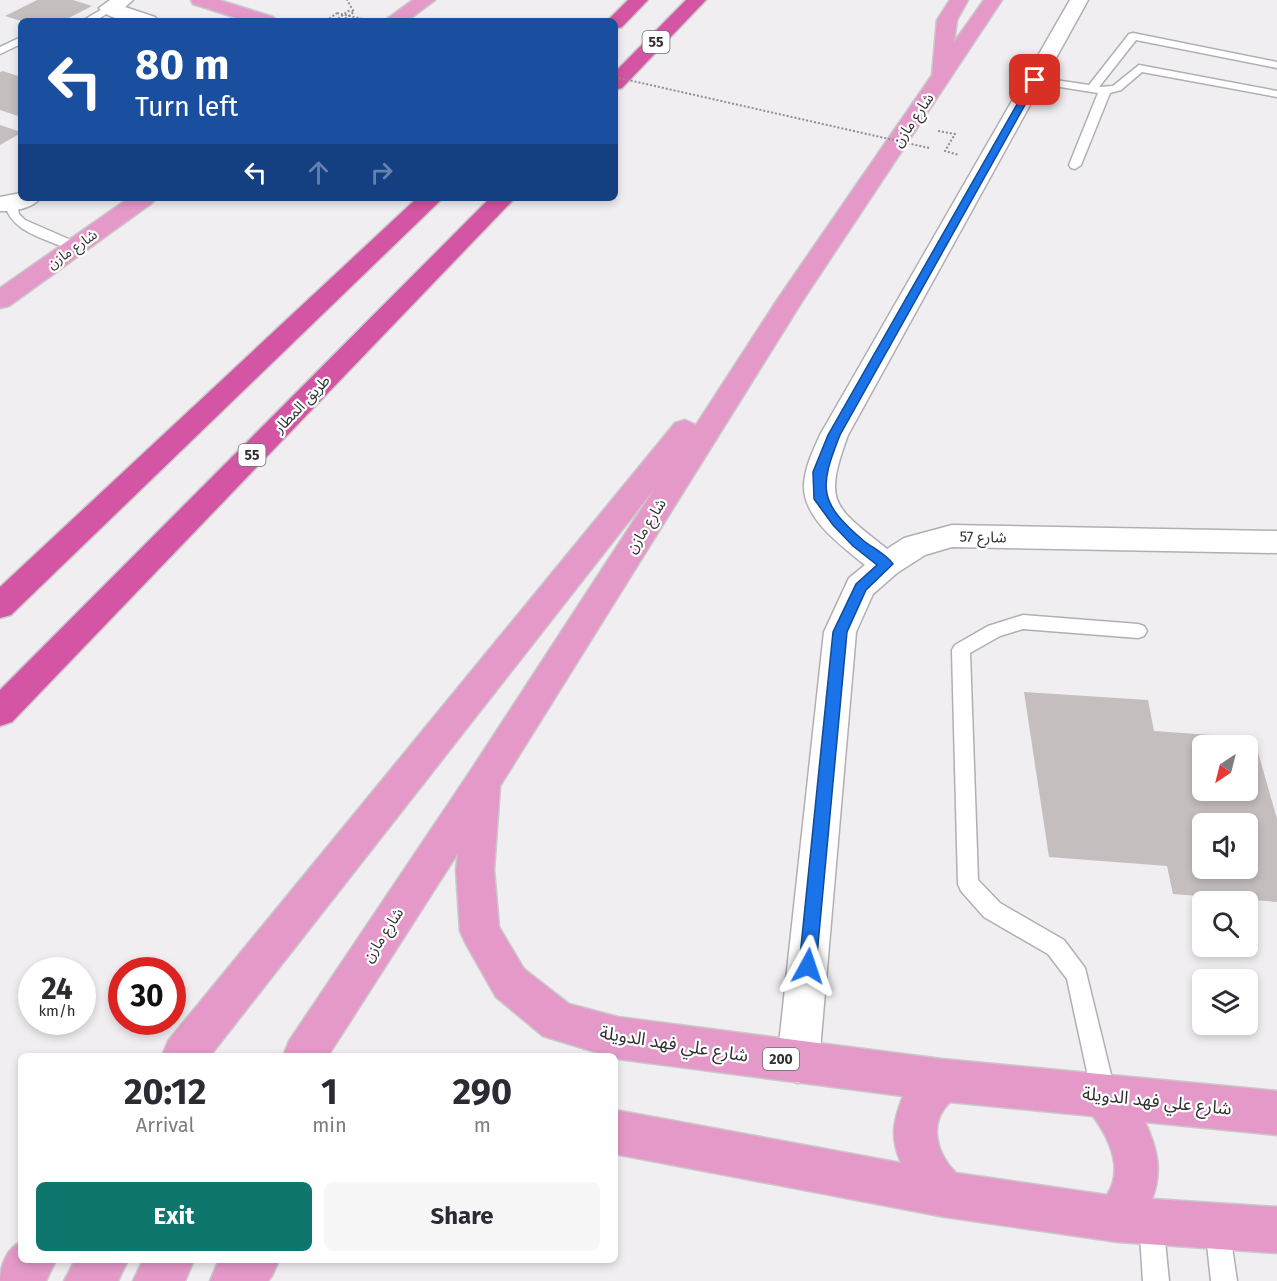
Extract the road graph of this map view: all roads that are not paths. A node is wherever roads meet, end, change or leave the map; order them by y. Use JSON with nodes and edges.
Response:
{"nodes":[{"id":1,"x":200,"y":0,"type":"edge"},
{"id":2,"x":412,"y":0,"type":"edge"},
{"id":3,"x":426,"y":0,"type":"edge"},
{"id":4,"x":613,"y":0,"type":"edge"},
{"id":5,"x":639,"y":0,"type":"edge"},
{"id":6,"x":697,"y":0,"type":"edge"},
{"id":7,"x":959,"y":0,"type":"edge"},
{"id":8,"x":993,"y":0,"type":"edge"},
{"id":9,"x":1079,"y":0,"type":"edge"},
{"id":10,"x":116,"y":4,"type":"edge"},
{"id":11,"x":92,"y":18,"type":"edge"},
{"id":12,"x":142,"y":18,"type":"edge"},
{"id":13,"x":257,"y":18,"type":"edge"},
{"id":14,"x":391,"y":18,"type":"edge"},
{"id":15,"x":399,"y":18,"type":"edge"},
{"id":16,"x":598,"y":18,"type":"edge"},
{"id":17,"x":618,"y":20,"type":"edge"},
{"id":18,"x":18,"y":42,"type":"edge"},
{"id":19,"x":0,"y":51,"type":"edge"},
{"id":20,"x":1277,"y":65,"type":"edge"},
{"id":21,"x":940,"y":80,"type":"junction"},
{"id":22,"x":1035,"y":80,"type":"junction"},
{"id":23,"x":618,"y":81,"type":"edge"},
{"id":24,"x":1091,"y":90,"type":"junction"},
{"id":25,"x":1105,"y":91,"type":"junction"},
{"id":26,"x":1277,"y":94,"type":"edge"},
{"id":27,"x":1076,"y":165,"type":"dead end"},
{"id":28,"x":140,"y":201,"type":"edge"},
{"id":29,"x":428,"y":201,"type":"edge"},
{"id":30,"x":501,"y":201,"type":"edge"},
{"id":31,"x":13,"y":202,"type":"edge"},
{"id":32,"x":75,"y":247,"type":"junction"},
{"id":33,"x":0,"y":300,"type":"edge"},
{"id":34,"x":790,"y":300,"type":"junction"},
{"id":35,"x":1277,"y":542,"type":"edge"},
{"id":36,"x":886,"y":564,"type":"junction"},
{"id":37,"x":0,"y":606,"type":"edge"},
{"id":38,"x":1138,"y":631,"type":"dead end"},
{"id":39,"x":0,"y":712,"type":"edge"},
{"id":40,"x":484,"y":781,"type":"junction"},
{"id":41,"x":185,"y":1053,"type":"edge"},
{"id":42,"x":306,"y":1053,"type":"edge"},
{"id":43,"x":798,"y":1062,"type":"junction"},
{"id":44,"x":942,"y":1080,"type":"junction"},
{"id":45,"x":1104,"y":1095,"type":"junction"},
{"id":46,"x":1277,"y":1113,"type":"edge"},
{"id":47,"x":618,"y":1133,"type":"edge"},
{"id":48,"x":945,"y":1194,"type":"junction"},
{"id":49,"x":1134,"y":1220,"type":"junction"},
{"id":50,"x":1217,"y":1226,"type":"junction"},
{"id":51,"x":1277,"y":1230,"type":"edge"},
{"id":52,"x":31,"y":1263,"type":"edge"},
{"id":53,"x":103,"y":1263,"type":"edge"},
{"id":54,"x":169,"y":1263,"type":"edge"},
{"id":55,"x":253,"y":1263,"type":"edge"},
{"id":56,"x":18,"y":1281,"type":"edge"},
{"id":57,"x":88,"y":1281,"type":"edge"},
{"id":58,"x":157,"y":1281,"type":"edge"},
{"id":59,"x":234,"y":1281,"type":"edge"},
{"id":60,"x":1156,"y":1281,"type":"edge"},
{"id":61,"x":1224,"y":1281,"type":"edge"}],
"edges":[{"from":1,"to":13,"type":"main road"},
{"from":2,"to":14,"type":"main road"},
{"from":3,"to":15,"type":"main road"},
{"from":4,"to":16,"type":"highway"},
{"from":5,"to":17,"type":"highway"},
{"from":6,"to":23,"type":"highway","number":"55"},
{"from":7,"to":21,"type":"main road"},
{"from":8,"to":21,"type":"main road","name":"شارع مازن"},
{"from":9,"to":22,"type":"street"},
{"from":10,"to":11,"type":"lane"},
{"from":10,"to":12,"type":"street"},
{"from":18,"to":19,"type":"lane"},
{"from":20,"to":24,"type":"lane"},
{"from":21,"to":34,"type":"main road","name":"شارع مازن"},
{"from":22,"to":24,"type":"lane"},
{"from":22,"to":36,"type":"street"},
{"from":24,"to":25,"type":"lane"},
{"from":25,"to":26,"type":"lane"},
{"from":25,"to":27,"type":"lane"},
{"from":28,"to":32,"type":"main road","name":"شارع مازن"},
{"from":29,"to":37,"type":"highway"},
{"from":30,"to":39,"type":"highway","name":"طريق المطار","number":"55"},
{"from":31,"to":32,"type":"lane"},
{"from":32,"to":33,"type":"main road","name":"شارع مازن"},
{"from":34,"to":40,"type":"main road","name":"شارع مازن"},
{"from":34,"to":41,"type":"main road"},
{"from":35,"to":36,"type":"street","name":"شارع 57"},
{"from":36,"to":43,"type":"street","name":"شارع 57"},
{"from":38,"to":45,"type":"lane"},
{"from":40,"to":42,"type":"main road","name":"شارع مازن"},
{"from":40,"to":43,"type":"main road","name":"شارع علي فهد الدويلة","number":"200"},
{"from":43,"to":44,"type":"main road","name":"شارع علي فهد الدويلة","number":"200"},
{"from":44,"to":45,"type":"main road","name":"شارع علي فهد الدويلة","number":"200"},
{"from":44,"to":48,"type":"main road"},
{"from":45,"to":46,"type":"main road","name":"شارع علي فهد الدويلة","number":"200"},
{"from":45,"to":49,"type":"main road"},
{"from":47,"to":48,"type":"main road"},
{"from":48,"to":49,"type":"main road"},
{"from":49,"to":50,"type":"main road"},
{"from":49,"to":60,"type":"lane"},
{"from":50,"to":51,"type":"main road"},
{"from":50,"to":61,"type":"lane"},
{"from":52,"to":56,"type":"main road"},
{"from":53,"to":57,"type":"main road"},
{"from":54,"to":58,"type":"main road"},
{"from":55,"to":59,"type":"main road"}]}
